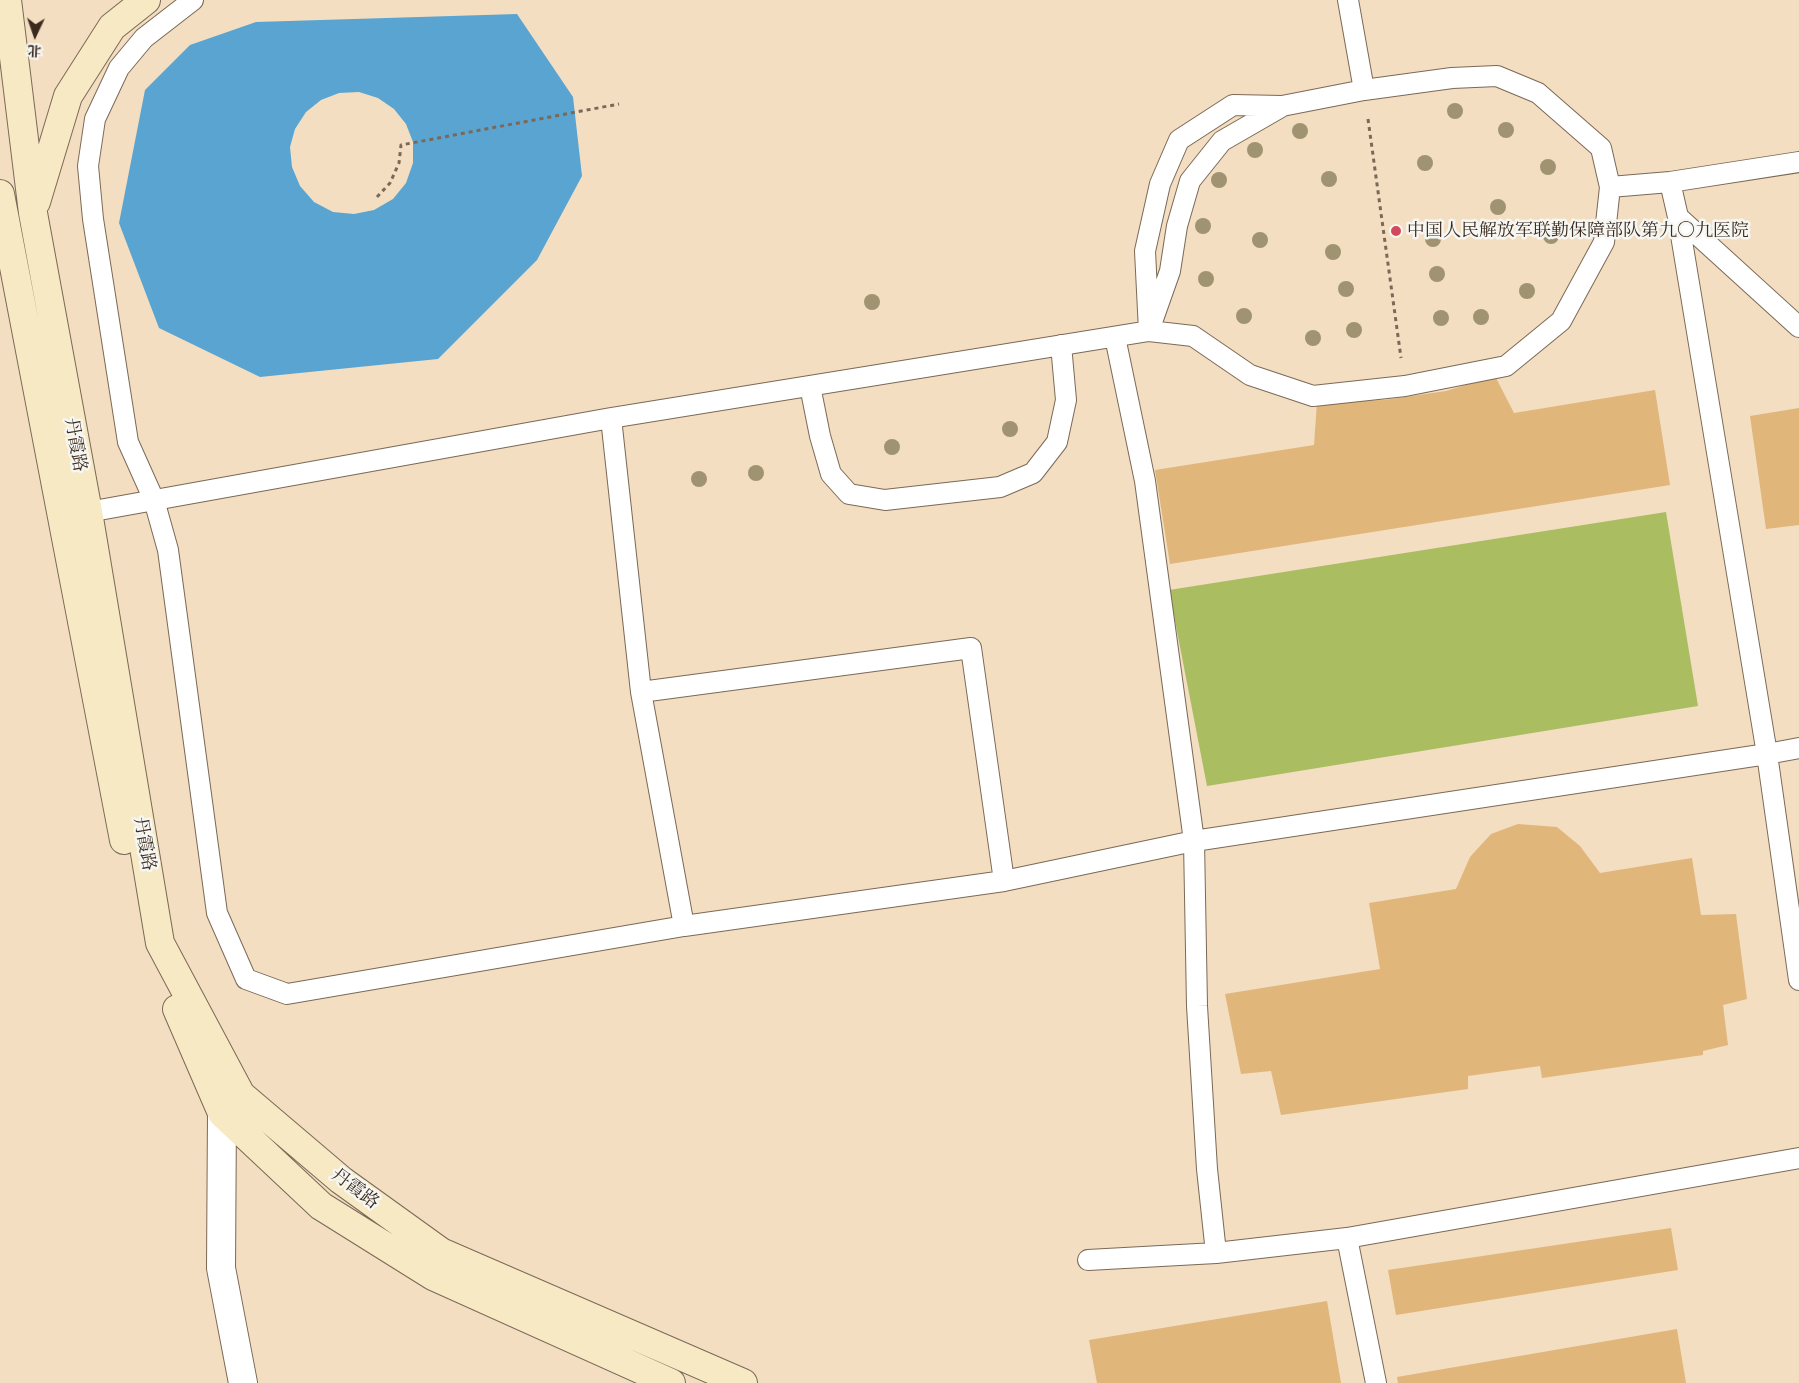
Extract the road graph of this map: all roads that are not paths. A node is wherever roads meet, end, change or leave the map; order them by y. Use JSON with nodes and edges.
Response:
{"nodes":[{"id":1,"x":7,"y":0,"type":"edge"},
{"id":2,"x":146,"y":0,"type":"edge"},
{"id":3,"x":193,"y":0,"type":"edge"},
{"id":4,"x":1348,"y":0,"type":"edge"},
{"id":5,"x":1364,"y":90,"type":"junction"},
{"id":6,"x":1282,"y":106,"type":"junction"},
{"id":7,"x":1799,"y":162,"type":"edge"},
{"id":8,"x":1670,"y":182,"type":"junction"},
{"id":9,"x":1610,"y":187,"type":"junction"},
{"id":10,"x":1,"y":208,"type":"edge"},
{"id":11,"x":33,"y":213,"type":"junction"},
{"id":12,"x":1678,"y":218,"type":"junction"},
{"id":13,"x":1799,"y":327,"type":"edge"},
{"id":14,"x":1149,"y":331,"type":"junction"},
{"id":15,"x":1115,"y":337,"type":"junction"},
{"id":16,"x":1061,"y":345,"type":"junction"},
{"id":17,"x":810,"y":386,"type":"junction"},
{"id":18,"x":611,"y":418,"type":"junction"},
{"id":19,"x":154,"y":500,"type":"junction"},
{"id":20,"x":88,"y":512,"type":"junction"},
{"id":21,"x":641,"y":692,"type":"junction"},
{"id":22,"x":1799,"y":748,"type":"edge"},
{"id":23,"x":1767,"y":754,"type":"junction"},
{"id":24,"x":1194,"y":841,"type":"junction"},
{"id":25,"x":1004,"y":881,"type":"junction"},
{"id":26,"x":684,"y":926,"type":"junction"},
{"id":27,"x":1799,"y":980,"type":"edge"},
{"id":28,"x":222,"y":1113,"type":"junction"},
{"id":29,"x":1799,"y":1158,"type":"edge"},
{"id":30,"x":1347,"y":1238,"type":"junction"},
{"id":31,"x":1216,"y":1253,"type":"junction"},
{"id":32,"x":1088,"y":1260,"type":"dead end"},
{"id":33,"x":243,"y":1383,"type":"edge"},
{"id":34,"x":671,"y":1383,"type":"edge"},
{"id":35,"x":742,"y":1383,"type":"edge"},
{"id":36,"x":1376,"y":1383,"type":"edge"}],
"edges":[{"from":1,"to":11,"type":"main road","name":"丹霞路"},
{"from":2,"to":11,"type":"main road"},
{"from":3,"to":19,"type":"lane"},
{"from":4,"to":5,"type":"lane"},
{"from":5,"to":6,"type":"lane"},
{"from":5,"to":9,"type":"lane"},
{"from":6,"to":14,"type":"lane"},
{"from":6,"to":14,"type":"lane"},
{"from":7,"to":8,"type":"lane"},
{"from":8,"to":9,"type":"lane"},
{"from":8,"to":12,"type":"lane"},
{"from":9,"to":14,"type":"lane"},
{"from":10,"to":28,"type":"main road","name":"丹霞路"},
{"from":11,"to":20,"type":"main road","name":"丹霞路"},
{"from":12,"to":13,"type":"lane"},
{"from":12,"to":23,"type":"lane"},
{"from":14,"to":15,"type":"lane"},
{"from":15,"to":16,"type":"lane"},
{"from":15,"to":24,"type":"lane"},
{"from":16,"to":17,"type":"lane"},
{"from":16,"to":17,"type":"lane"},
{"from":17,"to":18,"type":"lane"},
{"from":18,"to":19,"type":"lane"},
{"from":18,"to":21,"type":"lane"},
{"from":19,"to":20,"type":"lane"},
{"from":19,"to":26,"type":"lane"},
{"from":20,"to":35,"type":"main road","name":"丹霞路"},
{"from":21,"to":25,"type":"lane"},
{"from":21,"to":26,"type":"lane"},
{"from":22,"to":23,"type":"lane"},
{"from":23,"to":24,"type":"lane"},
{"from":23,"to":27,"type":"lane"},
{"from":24,"to":25,"type":"lane"},
{"from":24,"to":31,"type":"lane"},
{"from":25,"to":26,"type":"lane"},
{"from":28,"to":33,"type":"street"},
{"from":28,"to":34,"type":"main road","name":"丹霞路"},
{"from":29,"to":30,"type":"lane"},
{"from":30,"to":31,"type":"lane"},
{"from":30,"to":36,"type":"lane"},
{"from":31,"to":32,"type":"lane"}]}
